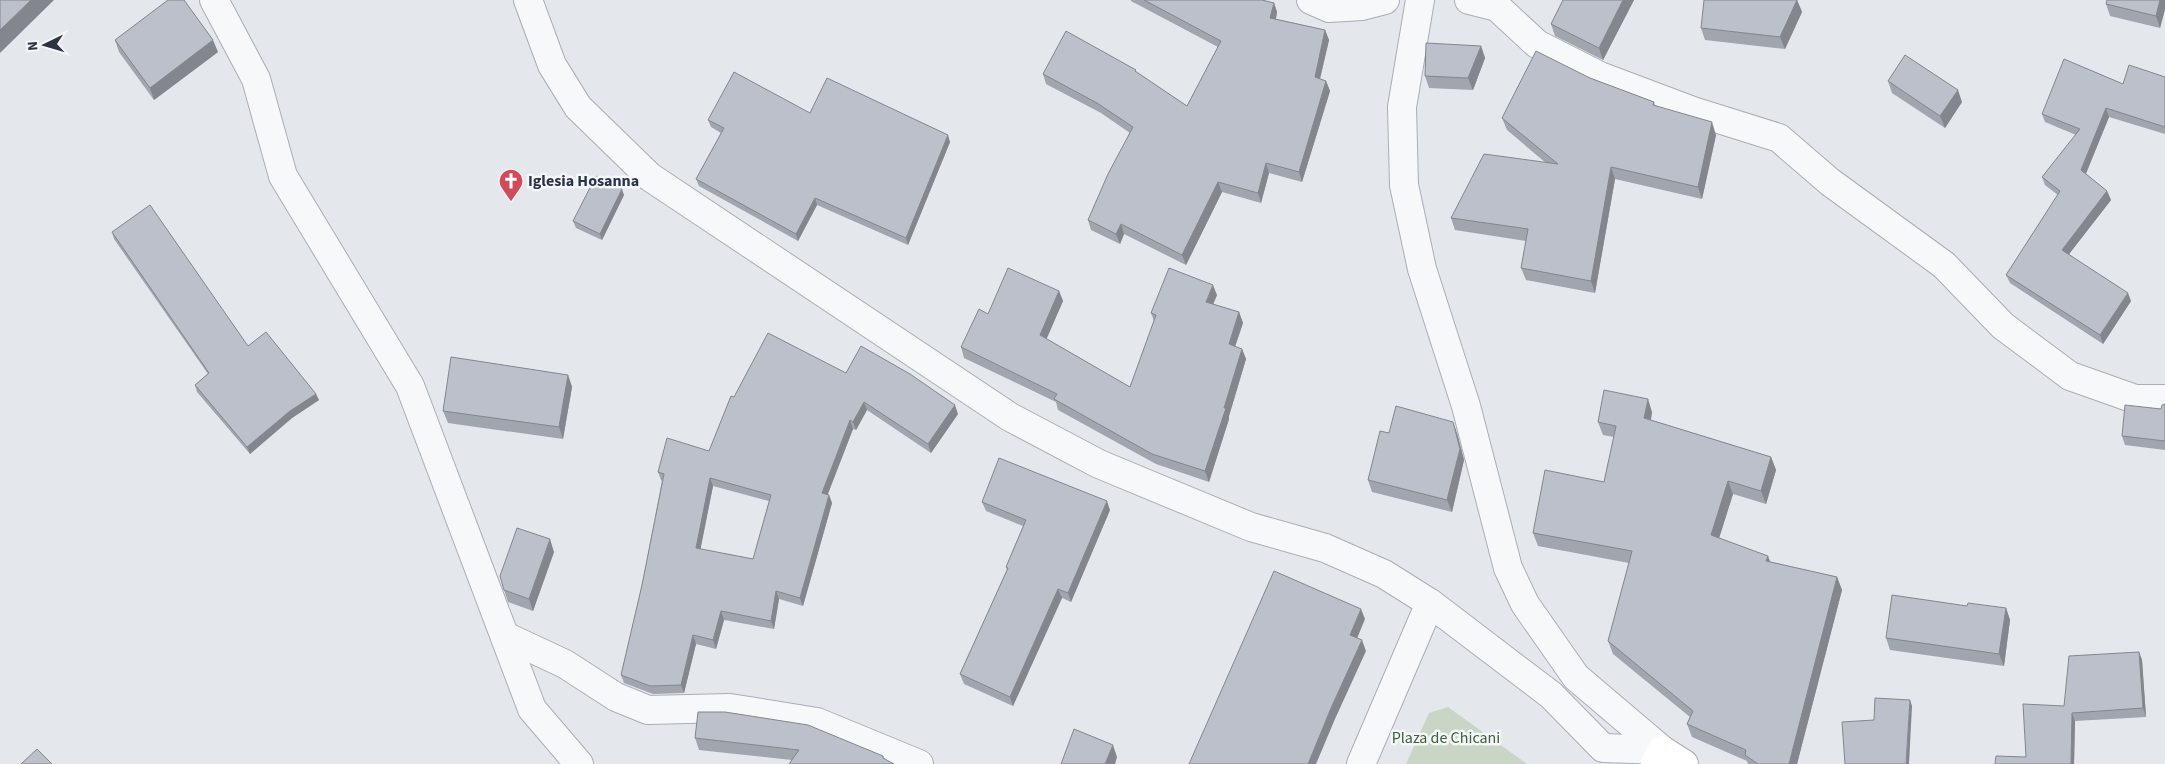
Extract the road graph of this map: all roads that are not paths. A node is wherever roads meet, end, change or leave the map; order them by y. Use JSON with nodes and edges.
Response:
{"nodes":[{"id":1,"x":214,"y":0,"type":"edge"},
{"id":2,"x":528,"y":0,"type":"edge"},
{"id":3,"x":1311,"y":0,"type":"edge"},
{"id":4,"x":1385,"y":0,"type":"edge"},
{"id":5,"x":1420,"y":0,"type":"edge"},
{"id":6,"x":1469,"y":0,"type":"edge"},
{"id":7,"x":2165,"y":399,"type":"edge"},
{"id":8,"x":1430,"y":603,"type":"junction"},
{"id":9,"x":505,"y":636,"type":"junction"},
{"id":10,"x":1667,"y":759,"type":"edge"},
{"id":11,"x":579,"y":764,"type":"edge"},
{"id":12,"x":919,"y":764,"type":"edge"},
{"id":13,"x":1361,"y":764,"type":"edge"}],
"edges":[{"from":1,"to":9,"type":"street"},
{"from":2,"to":8,"type":"street"},
{"from":3,"to":4,"type":"street"},
{"from":5,"to":10,"type":"street"},
{"from":6,"to":7,"type":"street"},
{"from":8,"to":10,"type":"street"},
{"from":8,"to":13,"type":"street"},
{"from":9,"to":11,"type":"street"},
{"from":9,"to":12,"type":"street"}]}
